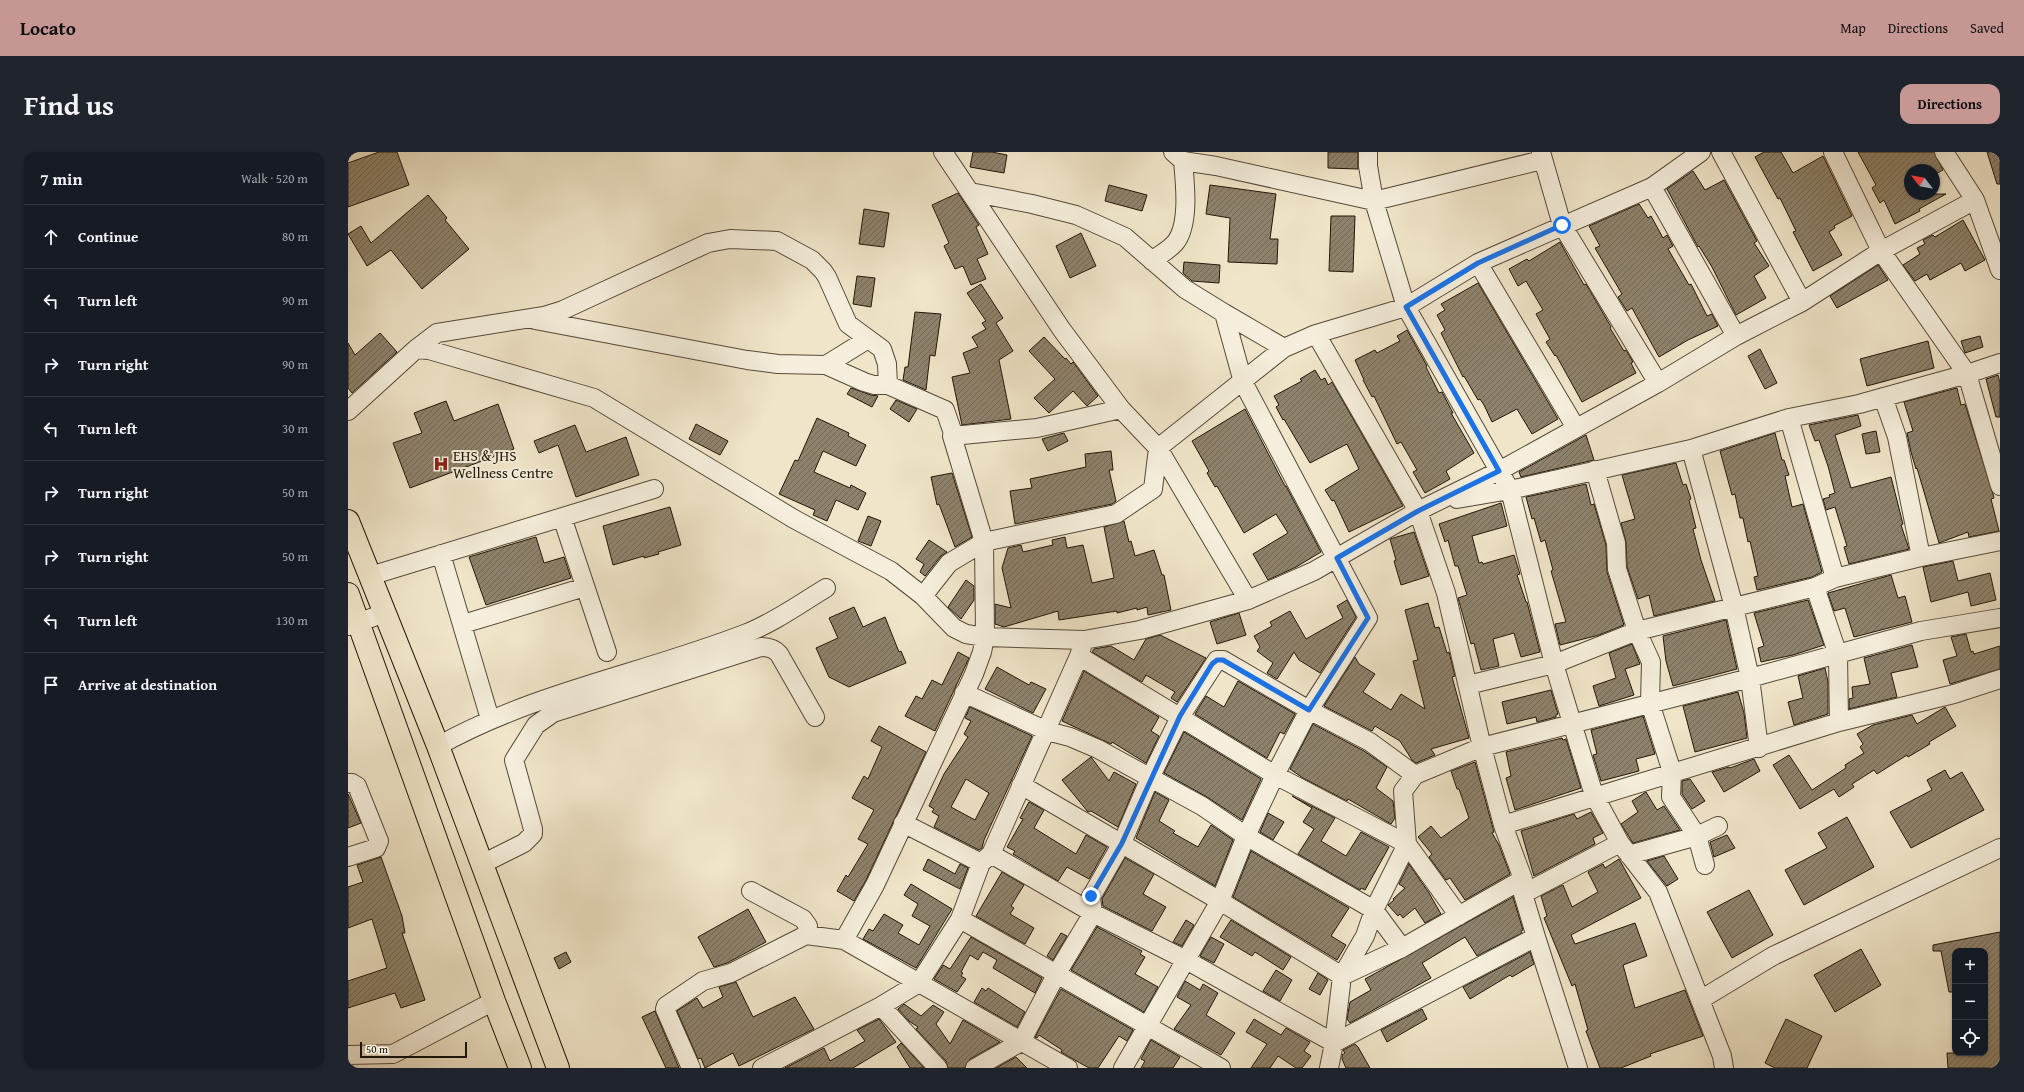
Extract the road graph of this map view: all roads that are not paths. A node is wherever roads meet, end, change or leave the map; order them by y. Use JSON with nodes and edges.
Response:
{"nodes":[{"id":1,"x":943,"y":152,"type":"edge"},
{"id":2,"x":1368,"y":152,"type":"edge"},
{"id":3,"x":1701,"y":152,"type":"edge"},
{"id":4,"x":1720,"y":152,"type":"edge"},
{"id":5,"x":1832,"y":152,"type":"edge"},
{"id":6,"x":1944,"y":152,"type":"edge"},
{"id":7,"x":1178,"y":156,"type":"edge"},
{"id":8,"x":1541,"y":156,"type":"edge"},
{"id":9,"x":1652,"y":186,"type":"junction"},
{"id":10,"x":970,"y":192,"type":"junction"},
{"id":11,"x":1976,"y":200,"type":"junction"},
{"id":12,"x":1374,"y":201,"type":"junction"},
{"id":13,"x":1562,"y":225,"type":"junction"},
{"id":14,"x":1881,"y":251,"type":"junction"},
{"id":15,"x":1152,"y":261,"type":"junction"},
{"id":16,"x":1478,"y":263,"type":"junction"},
{"id":17,"x":2000,"y":270,"type":"edge"},
{"id":18,"x":1802,"y":302,"type":"junction"},
{"id":19,"x":1406,"y":307,"type":"junction"},
{"id":20,"x":1224,"y":313,"type":"junction"},
{"id":21,"x":526,"y":318,"type":"junction"},
{"id":22,"x":848,"y":324,"type":"junction"},
{"id":23,"x":1316,"y":334,"type":"junction"},
{"id":24,"x":1736,"y":336,"type":"junction"},
{"id":25,"x":868,"y":339,"type":"junction"},
{"id":26,"x":1284,"y":348,"type":"junction"},
{"id":27,"x":416,"y":349,"type":"junction"},
{"id":28,"x":844,"y":354,"type":"junction"},
{"id":29,"x":2000,"y":363,"type":"edge"},
{"id":30,"x":826,"y":365,"type":"junction"},
{"id":31,"x":1967,"y":374,"type":"junction"},
{"id":32,"x":1243,"y":382,"type":"junction"},
{"id":33,"x":1658,"y":383,"type":"junction"},
{"id":34,"x":888,"y":385,"type":"junction"},
{"id":35,"x":1884,"y":397,"type":"junction"},
{"id":36,"x":1121,"y":409,"type":"junction"},
{"id":37,"x":348,"y":411,"type":"edge"},
{"id":38,"x":1789,"y":418,"type":"junction"},
{"id":39,"x":1576,"y":428,"type":"junction"},
{"id":40,"x":954,"y":436,"type":"junction"},
{"id":41,"x":1158,"y":448,"type":"junction"},
{"id":42,"x":1691,"y":449,"type":"junction"},
{"id":43,"x":1595,"y":470,"type":"junction"},
{"id":44,"x":1499,"y":471,"type":"junction"},
{"id":45,"x":2000,"y":486,"type":"edge"},
{"id":46,"x":654,"y":489,"type":"dead end"},
{"id":47,"x":1510,"y":490,"type":"junction"},
{"id":48,"x":1437,"y":502,"type":"junction"},
{"id":49,"x":1418,"y":511,"type":"junction"},
{"id":50,"x":562,"y":517,"type":"junction"},
{"id":51,"x":348,"y":521,"type":"edge"},
{"id":52,"x":2000,"y":541,"type":"edge"},
{"id":53,"x":984,"y":542,"type":"junction"},
{"id":54,"x":442,"y":554,"type":"junction"},
{"id":55,"x":1921,"y":557,"type":"junction"},
{"id":56,"x":1337,"y":558,"type":"junction"},
{"id":57,"x":370,"y":576,"type":"junction"},
{"id":58,"x":1835,"y":578,"type":"junction"},
{"id":59,"x":585,"y":587,"type":"junction"},
{"id":60,"x":1815,"y":587,"type":"junction"},
{"id":61,"x":826,"y":588,"type":"dead end"},
{"id":62,"x":348,"y":594,"type":"edge"},
{"id":63,"x":923,"y":596,"type":"junction"},
{"id":64,"x":1248,"y":600,"type":"junction"},
{"id":65,"x":1734,"y":607,"type":"junction"},
{"id":66,"x":385,"y":613,"type":"junction"},
{"id":67,"x":2000,"y":618,"type":"edge"},
{"id":68,"x":354,"y":624,"type":"edge"},
{"id":69,"x":464,"y":624,"type":"junction"},
{"id":70,"x":1637,"y":631,"type":"junction"},
{"id":71,"x":985,"y":637,"type":"junction"},
{"id":72,"x":1082,"y":648,"type":"junction"},
{"id":73,"x":607,"y":652,"type":"dead end"},
{"id":74,"x":1838,"y":655,"type":"junction"},
{"id":75,"x":1554,"y":664,"type":"junction"},
{"id":76,"x":1750,"y":678,"type":"junction"},
{"id":77,"x":2000,"y":679,"type":"edge"},
{"id":78,"x":1468,"y":685,"type":"junction"},
{"id":79,"x":964,"y":693,"type":"junction"},
{"id":80,"x":1650,"y":703,"type":"junction"},
{"id":81,"x":1309,"y":710,"type":"junction"},
{"id":82,"x":1180,"y":716,"type":"junction"},
{"id":83,"x":815,"y":717,"type":"dead end"},
{"id":84,"x":490,"y":719,"type":"junction"},
{"id":85,"x":1839,"y":722,"type":"junction"},
{"id":86,"x":1572,"y":724,"type":"junction"},
{"id":87,"x":1047,"y":731,"type":"junction"},
{"id":88,"x":438,"y":746,"type":"junction"},
{"id":89,"x":1482,"y":747,"type":"junction"},
{"id":90,"x":1759,"y":748,"type":"junction"},
{"id":91,"x":1672,"y":772,"type":"junction"},
{"id":92,"x":1275,"y":775,"type":"junction"},
{"id":93,"x":1415,"y":775,"type":"junction"},
{"id":94,"x":1150,"y":778,"type":"junction"},
{"id":95,"x":348,"y":783,"type":"edge"},
{"id":96,"x":1021,"y":785,"type":"junction"},
{"id":97,"x":1594,"y":796,"type":"junction"},
{"id":98,"x":903,"y":823,"type":"junction"},
{"id":99,"x":1503,"y":825,"type":"junction"},
{"id":100,"x":1718,"y":826,"type":"dead end"},
{"id":101,"x":1246,"y":836,"type":"junction"},
{"id":102,"x":1697,"y":836,"type":"junction"},
{"id":103,"x":1122,"y":843,"type":"junction"},
{"id":104,"x":1407,"y":844,"type":"junction"},
{"id":105,"x":2000,"y":848,"type":"edge"},
{"id":106,"x":1625,"y":849,"type":"junction"},
{"id":107,"x":348,"y":857,"type":"edge"},
{"id":108,"x":986,"y":858,"type":"junction"},
{"id":109,"x":482,"y":864,"type":"junction"},
{"id":110,"x":1704,"y":865,"type":"dead end"},
{"id":111,"x":1523,"y":886,"type":"junction"},
{"id":112,"x":751,"y":891,"type":"dead end"},
{"id":113,"x":1220,"y":901,"type":"junction"},
{"id":114,"x":1374,"y":910,"type":"junction"},
{"id":115,"x":1092,"y":913,"type":"junction"},
{"id":116,"x":1459,"y":916,"type":"junction"},
{"id":117,"x":960,"y":919,"type":"junction"},
{"id":118,"x":806,"y":935,"type":"junction"},
{"id":119,"x":1536,"y":937,"type":"junction"},
{"id":120,"x":844,"y":940,"type":"junction"},
{"id":121,"x":1402,"y":948,"type":"junction"},
{"id":122,"x":1186,"y":960,"type":"junction"},
{"id":123,"x":1057,"y":973,"type":"junction"},
{"id":124,"x":1342,"y":976,"type":"junction"},
{"id":125,"x":919,"y":983,"type":"junction"},
{"id":126,"x":1700,"y":1000,"type":"junction"},
{"id":127,"x":494,"y":1001,"type":"junction"},
{"id":128,"x":881,"y":1006,"type":"junction"},
{"id":129,"x":1147,"y":1026,"type":"junction"},
{"id":130,"x":1021,"y":1042,"type":"junction"},
{"id":131,"x":1334,"y":1043,"type":"junction"},
{"id":132,"x":348,"y":1055,"type":"edge"},
{"id":133,"x":520,"y":1068,"type":"edge"},
{"id":134,"x":558,"y":1068,"type":"edge"},
{"id":135,"x":691,"y":1068,"type":"edge"},
{"id":136,"x":762,"y":1068,"type":"edge"},
{"id":137,"x":938,"y":1068,"type":"edge"},
{"id":138,"x":974,"y":1068,"type":"edge"},
{"id":139,"x":1068,"y":1068,"type":"edge"},
{"id":140,"x":1123,"y":1068,"type":"edge"},
{"id":141,"x":1221,"y":1068,"type":"edge"},
{"id":142,"x":1329,"y":1068,"type":"edge"},
{"id":143,"x":1578,"y":1068,"type":"edge"},
{"id":144,"x":1724,"y":1068,"type":"edge"}],
"edges":[{"from":1,"to":10,"type":"street"},
{"from":2,"to":12,"type":"street"},
{"from":3,"to":9,"type":"street"},
{"from":4,"to":18,"type":"street"},
{"from":5,"to":14,"type":"street"},
{"from":6,"to":11,"type":"street"},
{"from":7,"to":12,"type":"street"},
{"from":7,"to":15,"type":"street"},
{"from":8,"to":12,"type":"street"},
{"from":8,"to":13,"type":"street"},
{"from":9,"to":13,"type":"street"},
{"from":9,"to":24,"type":"street"},
{"from":10,"to":15,"type":"street"},
{"from":10,"to":36,"type":"street"},
{"from":11,"to":14,"type":"street"},
{"from":11,"to":17,"type":"street"},
{"from":12,"to":19,"type":"street"},
{"from":13,"to":16,"type":"street"},
{"from":13,"to":33,"type":"street"},
{"from":14,"to":18,"type":"street"},
{"from":14,"to":31,"type":"street"},
{"from":15,"to":20,"type":"street"},
{"from":16,"to":19,"type":"street"},
{"from":16,"to":39,"type":"street"},
{"from":18,"to":24,"type":"street"},
{"from":19,"to":23,"type":"street"},
{"from":19,"to":44,"type":"street"},
{"from":20,"to":26,"type":"street"},
{"from":20,"to":32,"type":"street"},
{"from":21,"to":22,"type":"street"},
{"from":21,"to":27,"type":"street"},
{"from":21,"to":30,"type":"street"},
{"from":22,"to":25,"type":"street"},
{"from":22,"to":28,"type":"street"},
{"from":23,"to":26,"type":"street"},
{"from":23,"to":49,"type":"street"},
{"from":24,"to":33,"type":"street"},
{"from":25,"to":28,"type":"street"},
{"from":25,"to":34,"type":"street"},
{"from":26,"to":32,"type":"street"},
{"from":27,"to":37,"type":"street"},
{"from":27,"to":63,"type":"street"},
{"from":28,"to":30,"type":"street"},
{"from":29,"to":31,"type":"street"},
{"from":30,"to":34,"type":"street"},
{"from":31,"to":35,"type":"street"},
{"from":31,"to":45,"type":"street"},
{"from":32,"to":41,"type":"street"},
{"from":32,"to":56,"type":"street"},
{"from":33,"to":39,"type":"street"},
{"from":34,"to":40,"type":"street"},
{"from":35,"to":38,"type":"street"},
{"from":35,"to":55,"type":"street"},
{"from":36,"to":40,"type":"street"},
{"from":36,"to":41,"type":"street"},
{"from":38,"to":42,"type":"street"},
{"from":38,"to":58,"type":"street"},
{"from":39,"to":44,"type":"street"},
{"from":40,"to":53,"type":"street"},
{"from":41,"to":53,"type":"street"},
{"from":41,"to":64,"type":"street"},
{"from":42,"to":43,"type":"street"},
{"from":42,"to":65,"type":"street"},
{"from":43,"to":47,"type":"street"},
{"from":43,"to":70,"type":"street"},
{"from":44,"to":47,"type":"street"},
{"from":44,"to":48,"type":"street"},
{"from":46,"to":50,"type":"street"},
{"from":47,"to":48,"type":"street"},
{"from":47,"to":75,"type":"street"},
{"from":48,"to":49,"type":"street"},
{"from":49,"to":56,"type":"street"},
{"from":49,"to":78,"type":"street"},
{"from":50,"to":54,"type":"street"},
{"from":50,"to":59,"type":"street"},
{"from":51,"to":57,"type":"main road"},
{"from":52,"to":55,"type":"street"},
{"from":53,"to":63,"type":"street"},
{"from":53,"to":71,"type":"street"},
{"from":54,"to":57,"type":"street"},
{"from":54,"to":69,"type":"street"},
{"from":55,"to":58,"type":"street"},
{"from":56,"to":64,"type":"street"},
{"from":56,"to":81,"type":"street"},
{"from":57,"to":66,"type":"main road"},
{"from":58,"to":60,"type":"street"},
{"from":59,"to":69,"type":"street"},
{"from":59,"to":73,"type":"street"},
{"from":60,"to":65,"type":"street"},
{"from":60,"to":74,"type":"street"},
{"from":61,"to":84,"type":"street"},
{"from":62,"to":68,"type":"main road"},
{"from":63,"to":71,"type":"street"},
{"from":64,"to":72,"type":"street"},
{"from":65,"to":70,"type":"street"},
{"from":65,"to":76,"type":"street"},
{"from":66,"to":68,"type":"street"},
{"from":66,"to":88,"type":"main road"},
{"from":67,"to":74,"type":"street"},
{"from":68,"to":127,"type":"main road"},
{"from":69,"to":84,"type":"street"},
{"from":70,"to":75,"type":"street"},
{"from":70,"to":80,"type":"street"},
{"from":71,"to":72,"type":"street"},
{"from":71,"to":79,"type":"street"},
{"from":72,"to":82,"type":"street"},
{"from":72,"to":87,"type":"street"},
{"from":74,"to":76,"type":"street"},
{"from":74,"to":85,"type":"street"},
{"from":75,"to":78,"type":"street"},
{"from":75,"to":86,"type":"street"},
{"from":76,"to":80,"type":"street"},
{"from":76,"to":90,"type":"street"},
{"from":77,"to":85,"type":"street"},
{"from":78,"to":89,"type":"street"},
{"from":79,"to":87,"type":"street"},
{"from":79,"to":98,"type":"street"},
{"from":80,"to":86,"type":"street"},
{"from":80,"to":91,"type":"street"},
{"from":81,"to":82,"type":"street"},
{"from":81,"to":92,"type":"street"},
{"from":81,"to":93,"type":"street"},
{"from":82,"to":92,"type":"street"},
{"from":82,"to":94,"type":"street"},
{"from":83,"to":109,"type":"street"},
{"from":84,"to":88,"type":"street"},
{"from":85,"to":90,"type":"street"},
{"from":86,"to":89,"type":"street"},
{"from":86,"to":97,"type":"street"},
{"from":87,"to":94,"type":"street"},
{"from":87,"to":96,"type":"street"},
{"from":88,"to":109,"type":"main road"},
{"from":89,"to":93,"type":"street"},
{"from":89,"to":99,"type":"street"},
{"from":90,"to":91,"type":"street"},
{"from":91,"to":97,"type":"street"},
{"from":91,"to":102,"type":"street"},
{"from":92,"to":101,"type":"street"},
{"from":92,"to":104,"type":"street"},
{"from":93,"to":104,"type":"street"},
{"from":94,"to":101,"type":"street"},
{"from":94,"to":103,"type":"street"},
{"from":95,"to":107,"type":"street"},
{"from":96,"to":103,"type":"street"},
{"from":96,"to":108,"type":"street"},
{"from":97,"to":99,"type":"street"},
{"from":97,"to":106,"type":"street"},
{"from":98,"to":108,"type":"street"},
{"from":98,"to":120,"type":"street"},
{"from":99,"to":111,"type":"street"},
{"from":100,"to":102,"type":"street"},
{"from":101,"to":113,"type":"street"},
{"from":101,"to":114,"type":"street"},
{"from":102,"to":106,"type":"street"},
{"from":102,"to":110,"type":"street"},
{"from":103,"to":113,"type":"street"},
{"from":103,"to":115,"type":"street"},
{"from":104,"to":114,"type":"street"},
{"from":104,"to":116,"type":"street"},
{"from":105,"to":126,"type":"street"},
{"from":106,"to":111,"type":"street"},
{"from":106,"to":126,"type":"street"},
{"from":108,"to":115,"type":"street"},
{"from":108,"to":117,"type":"street"},
{"from":109,"to":134,"type":"main road"},
{"from":111,"to":116,"type":"street"},
{"from":111,"to":119,"type":"street"},
{"from":112,"to":118,"type":"street"},
{"from":113,"to":122,"type":"street"},
{"from":113,"to":124,"type":"street"},
{"from":114,"to":121,"type":"street"},
{"from":114,"to":124,"type":"street"},
{"from":115,"to":122,"type":"street"},
{"from":115,"to":123,"type":"street"},
{"from":116,"to":121,"type":"street"},
{"from":117,"to":123,"type":"street"},
{"from":117,"to":125,"type":"street"},
{"from":118,"to":120,"type":"street"},
{"from":118,"to":135,"type":"street"},
{"from":119,"to":131,"type":"street"},
{"from":119,"to":143,"type":"street"},
{"from":120,"to":125,"type":"street"},
{"from":121,"to":124,"type":"street"},
{"from":122,"to":129,"type":"street"},
{"from":122,"to":131,"type":"street"},
{"from":123,"to":129,"type":"street"},
{"from":123,"to":130,"type":"street"},
{"from":124,"to":131,"type":"street"},
{"from":125,"to":128,"type":"street"},
{"from":125,"to":130,"type":"street"},
{"from":126,"to":144,"type":"street"},
{"from":127,"to":132,"type":"street"},
{"from":127,"to":133,"type":"main road"},
{"from":128,"to":136,"type":"street"},
{"from":128,"to":137,"type":"street"},
{"from":129,"to":140,"type":"street"},
{"from":129,"to":141,"type":"street"},
{"from":130,"to":138,"type":"street"},
{"from":130,"to":139,"type":"street"},
{"from":131,"to":142,"type":"street"}]}
